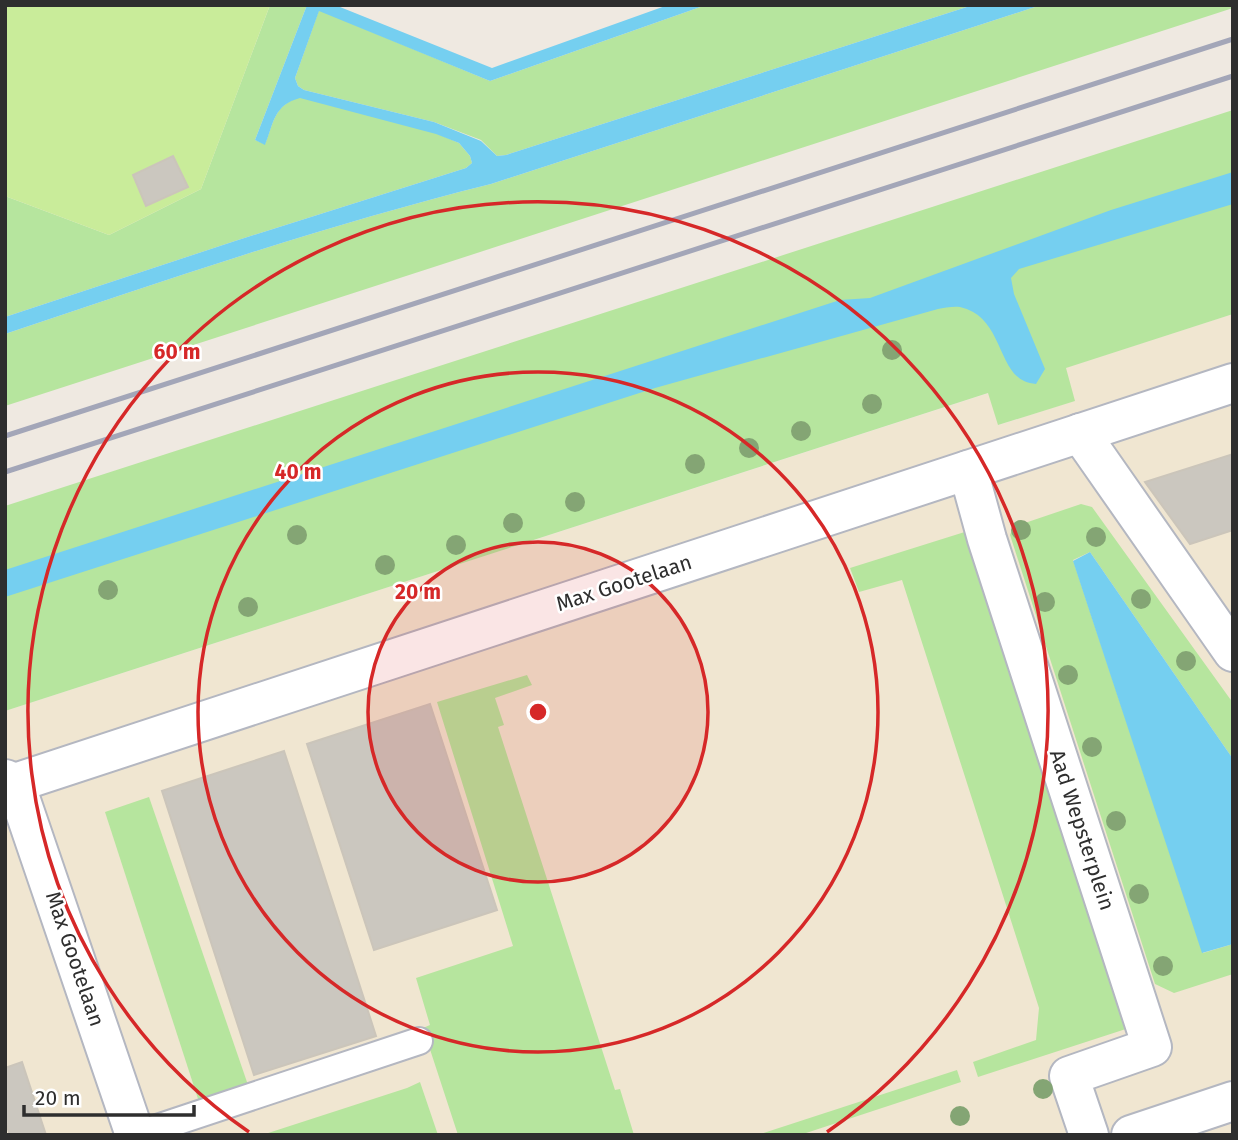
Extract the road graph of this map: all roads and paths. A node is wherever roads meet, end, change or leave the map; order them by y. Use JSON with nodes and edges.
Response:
{"nodes":[{"id":1,"x":1233,"y":383,"type":"edge"},
{"id":2,"x":1080,"y":433,"type":"junction"},
{"id":3,"x":968,"y":470,"type":"junction"},
{"id":4,"x":1233,"y":652,"type":"edge"},
{"id":5,"x":10,"y":781,"type":"edge"},
{"id":6,"x":419,"y":1041,"type":"dead end"},
{"id":7,"x":1233,"y":1101,"type":"edge"},
{"id":8,"x":136,"y":1135,"type":"edge"},
{"id":9,"x":1089,"y":1135,"type":"edge"},
{"id":10,"x":1132,"y":1135,"type":"edge"}],
"edges":[{"from":1,"to":2,"type":"street","name":"Max Gootelaan"},
{"from":2,"to":3,"type":"street","name":"Max Gootelaan"},
{"from":2,"to":4,"type":"street"},
{"from":3,"to":5,"type":"street","name":"Max Gootelaan"},
{"from":3,"to":9,"type":"street","name":"Aad Wepsterplein"},
{"from":5,"to":8,"type":"street","name":"Max Gootelaan"},
{"from":6,"to":8,"type":"lane"},
{"from":7,"to":10,"type":"street"}]}
